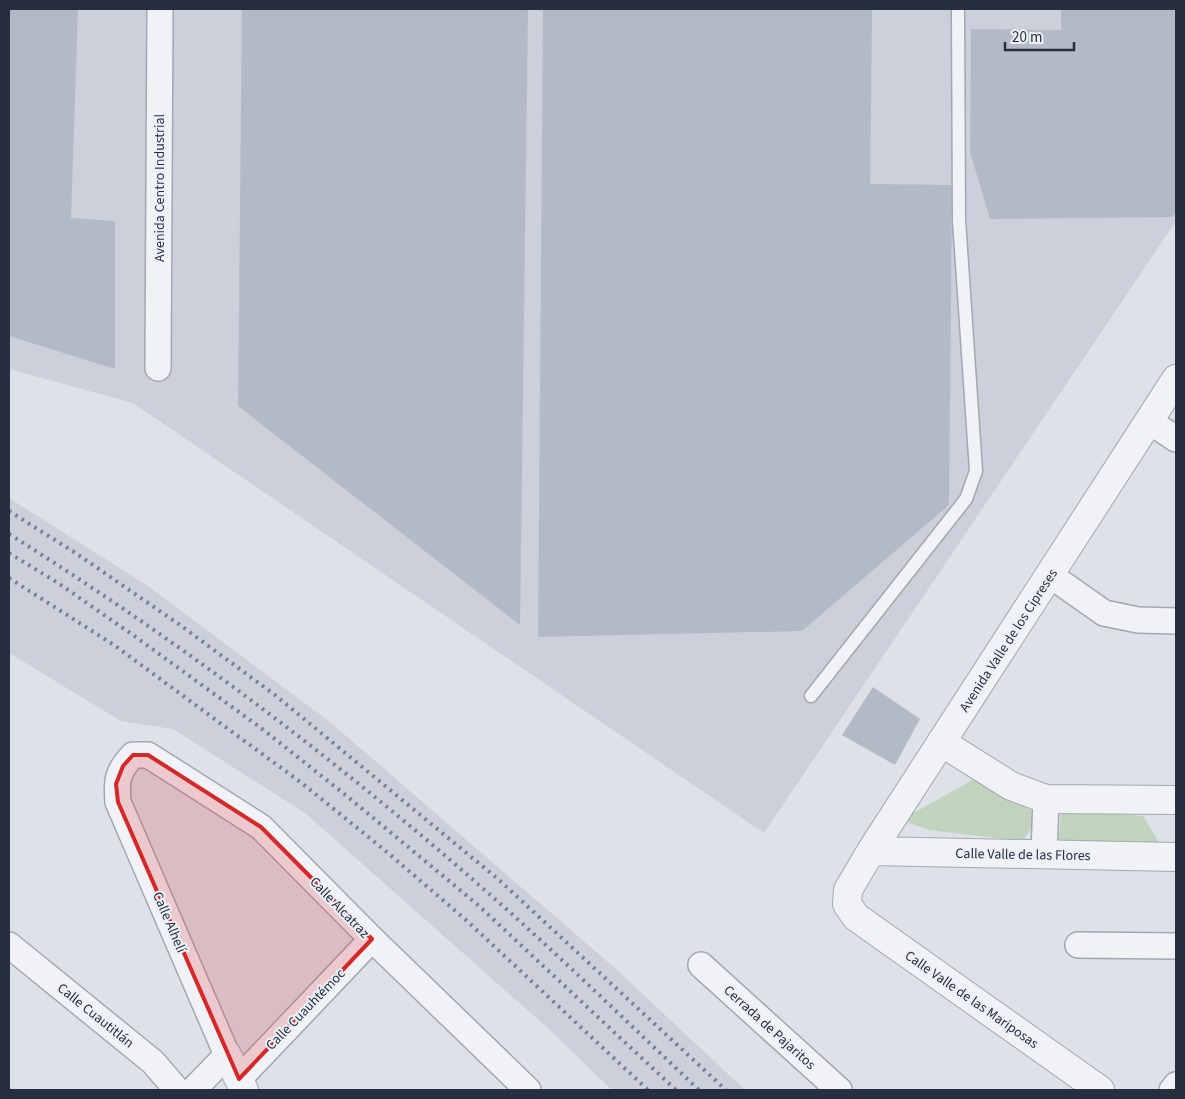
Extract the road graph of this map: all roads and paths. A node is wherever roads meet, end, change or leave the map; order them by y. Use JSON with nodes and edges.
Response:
{"nodes":[{"id":1,"x":160,"y":9,"type":"edge"},
{"id":2,"x":958,"y":9,"type":"edge"},
{"id":3,"x":158,"y":368,"type":"dead end"},
{"id":4,"x":1176,"y":379,"type":"edge"},
{"id":5,"x":1149,"y":421,"type":"junction"},
{"id":6,"x":1176,"y":439,"type":"edge"},
{"id":7,"x":1050,"y":575,"type":"junction"},
{"id":8,"x":1176,"y":621,"type":"edge"},
{"id":9,"x":811,"y":696,"type":"dead end"},
{"id":10,"x":941,"y":742,"type":"junction"},
{"id":11,"x":133,"y":755,"type":"joint"},
{"id":12,"x":1046,"y":798,"type":"junction"},
{"id":13,"x":1176,"y":800,"type":"edge"},
{"id":14,"x":870,"y":851,"type":"junction"},
{"id":15,"x":1044,"y":854,"type":"junction"},
{"id":16,"x":1176,"y":857,"type":"edge"},
{"id":17,"x":847,"y":904,"type":"joint"},
{"id":18,"x":372,"y":940,"type":"junction"},
{"id":19,"x":9,"y":945,"type":"edge"},
{"id":20,"x":1078,"y":945,"type":"dead end"},
{"id":21,"x":1176,"y":946,"type":"edge"},
{"id":22,"x":701,"y":965,"type":"dead end"},
{"id":23,"x":227,"y":1054,"type":"junction"},
{"id":24,"x":241,"y":1085,"type":"edge"},
{"id":25,"x":1176,"y":1085,"type":"edge"},
{"id":26,"x":177,"y":1090,"type":"edge"},
{"id":27,"x":193,"y":1090,"type":"edge"},
{"id":28,"x":528,"y":1090,"type":"edge"},
{"id":29,"x":839,"y":1090,"type":"edge"},
{"id":30,"x":1100,"y":1090,"type":"edge"},
{"id":31,"x":1172,"y":1090,"type":"edge"}],
"edges":[{"from":1,"to":3,"type":"street","name":"Avenida Centro Industrial"},
{"from":2,"to":9,"type":"lane"},
{"from":4,"to":5,"type":"street","name":"Avenida Valle de los Cipreses"},
{"from":5,"to":6,"type":"street"},
{"from":5,"to":7,"type":"street","name":"Avenida Valle de los Cipreses"},
{"from":7,"to":8,"type":"street"},
{"from":7,"to":10,"type":"street","name":"Avenida Valle de los Cipreses"},
{"from":10,"to":12,"type":"street"},
{"from":10,"to":14,"type":"street","name":"Avenida Valle de los Cipreses"},
{"from":11,"to":18,"type":"street","name":"Calle Alcatraz"},
{"from":11,"to":23,"type":"street","name":"Calle Alhelí"},
{"from":12,"to":13,"type":"street"},
{"from":12,"to":15,"type":"street"},
{"from":14,"to":15,"type":"street","name":"Calle Valle de las Flores"},
{"from":14,"to":17,"type":"street","name":"Avenida Valle de los Cipreses"},
{"from":15,"to":16,"type":"street","name":"Calle Valle de las Flores"},
{"from":17,"to":30,"type":"street","name":"Calle Valle de las Mariposas"},
{"from":18,"to":24,"type":"street","name":"Calle Cuauhtémoc"},
{"from":18,"to":28,"type":"street","name":"Calle Alcatraz"},
{"from":19,"to":26,"type":"street","name":"Calle Cuautitlán"},
{"from":20,"to":21,"type":"street"},
{"from":22,"to":29,"type":"street","name":"Cerrada de Pajaritos"},
{"from":23,"to":24,"type":"street","name":"Calle Alhelí"},
{"from":23,"to":27,"type":"street"},
{"from":25,"to":31,"type":"street"}]}
